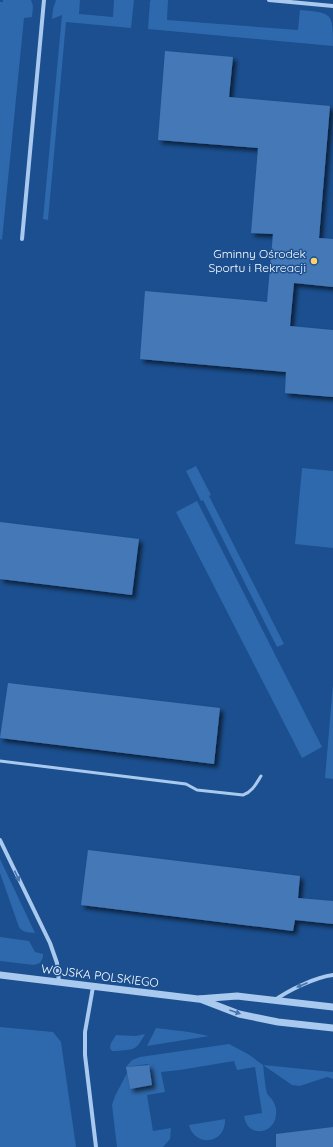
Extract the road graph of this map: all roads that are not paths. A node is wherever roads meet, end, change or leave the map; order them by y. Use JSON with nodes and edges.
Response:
{"nodes":[{"id":1,"x":44,"y":0,"type":"edge"},
{"id":2,"x":269,"y":0,"type":"edge"},
{"id":3,"x":333,"y":6,"type":"edge"},
{"id":4,"x":22,"y":239,"type":"dead end"},
{"id":5,"x":0,"y":761,"type":"edge"},
{"id":6,"x":260,"y":776,"type":"dead end"},
{"id":7,"x":0,"y":840,"type":"edge"},
{"id":8,"x":0,"y":975,"type":"edge"},
{"id":9,"x":333,"y":975,"type":"edge"},
{"id":10,"x":59,"y":982,"type":"junction"},
{"id":11,"x":93,"y":987,"type":"junction"},
{"id":12,"x":198,"y":998,"type":"junction"},
{"id":13,"x":274,"y":1000,"type":"junction"},
{"id":14,"x":333,"y":1007,"type":"edge"},
{"id":15,"x":333,"y":1028,"type":"edge"},
{"id":16,"x":96,"y":1147,"type":"edge"}],
"edges":[{"from":1,"to":4,"type":"street"},
{"from":2,"to":3,"type":"street"},
{"from":5,"to":6,"type":"lane"},
{"from":7,"to":10,"type":"street","one_way":true},
{"from":8,"to":10,"type":"street","name":"WOJSKA POLSKIEGO"},
{"from":9,"to":13,"type":"street","one_way":true},
{"from":10,"to":11,"type":"street","name":"WOJSKA POLSKIEGO"},
{"from":11,"to":12,"type":"street","name":"WOJSKA POLSKIEGO"},
{"from":11,"to":16,"type":"street"},
{"from":12,"to":13,"type":"street","name":"WOJSKA POLSKIEGO"},
{"from":12,"to":15,"type":"street","name":"WOJSKA POLSKIEGO","one_way":true},
{"from":13,"to":14,"type":"street","name":"WOJSKA POLSKIEGO"}]}
